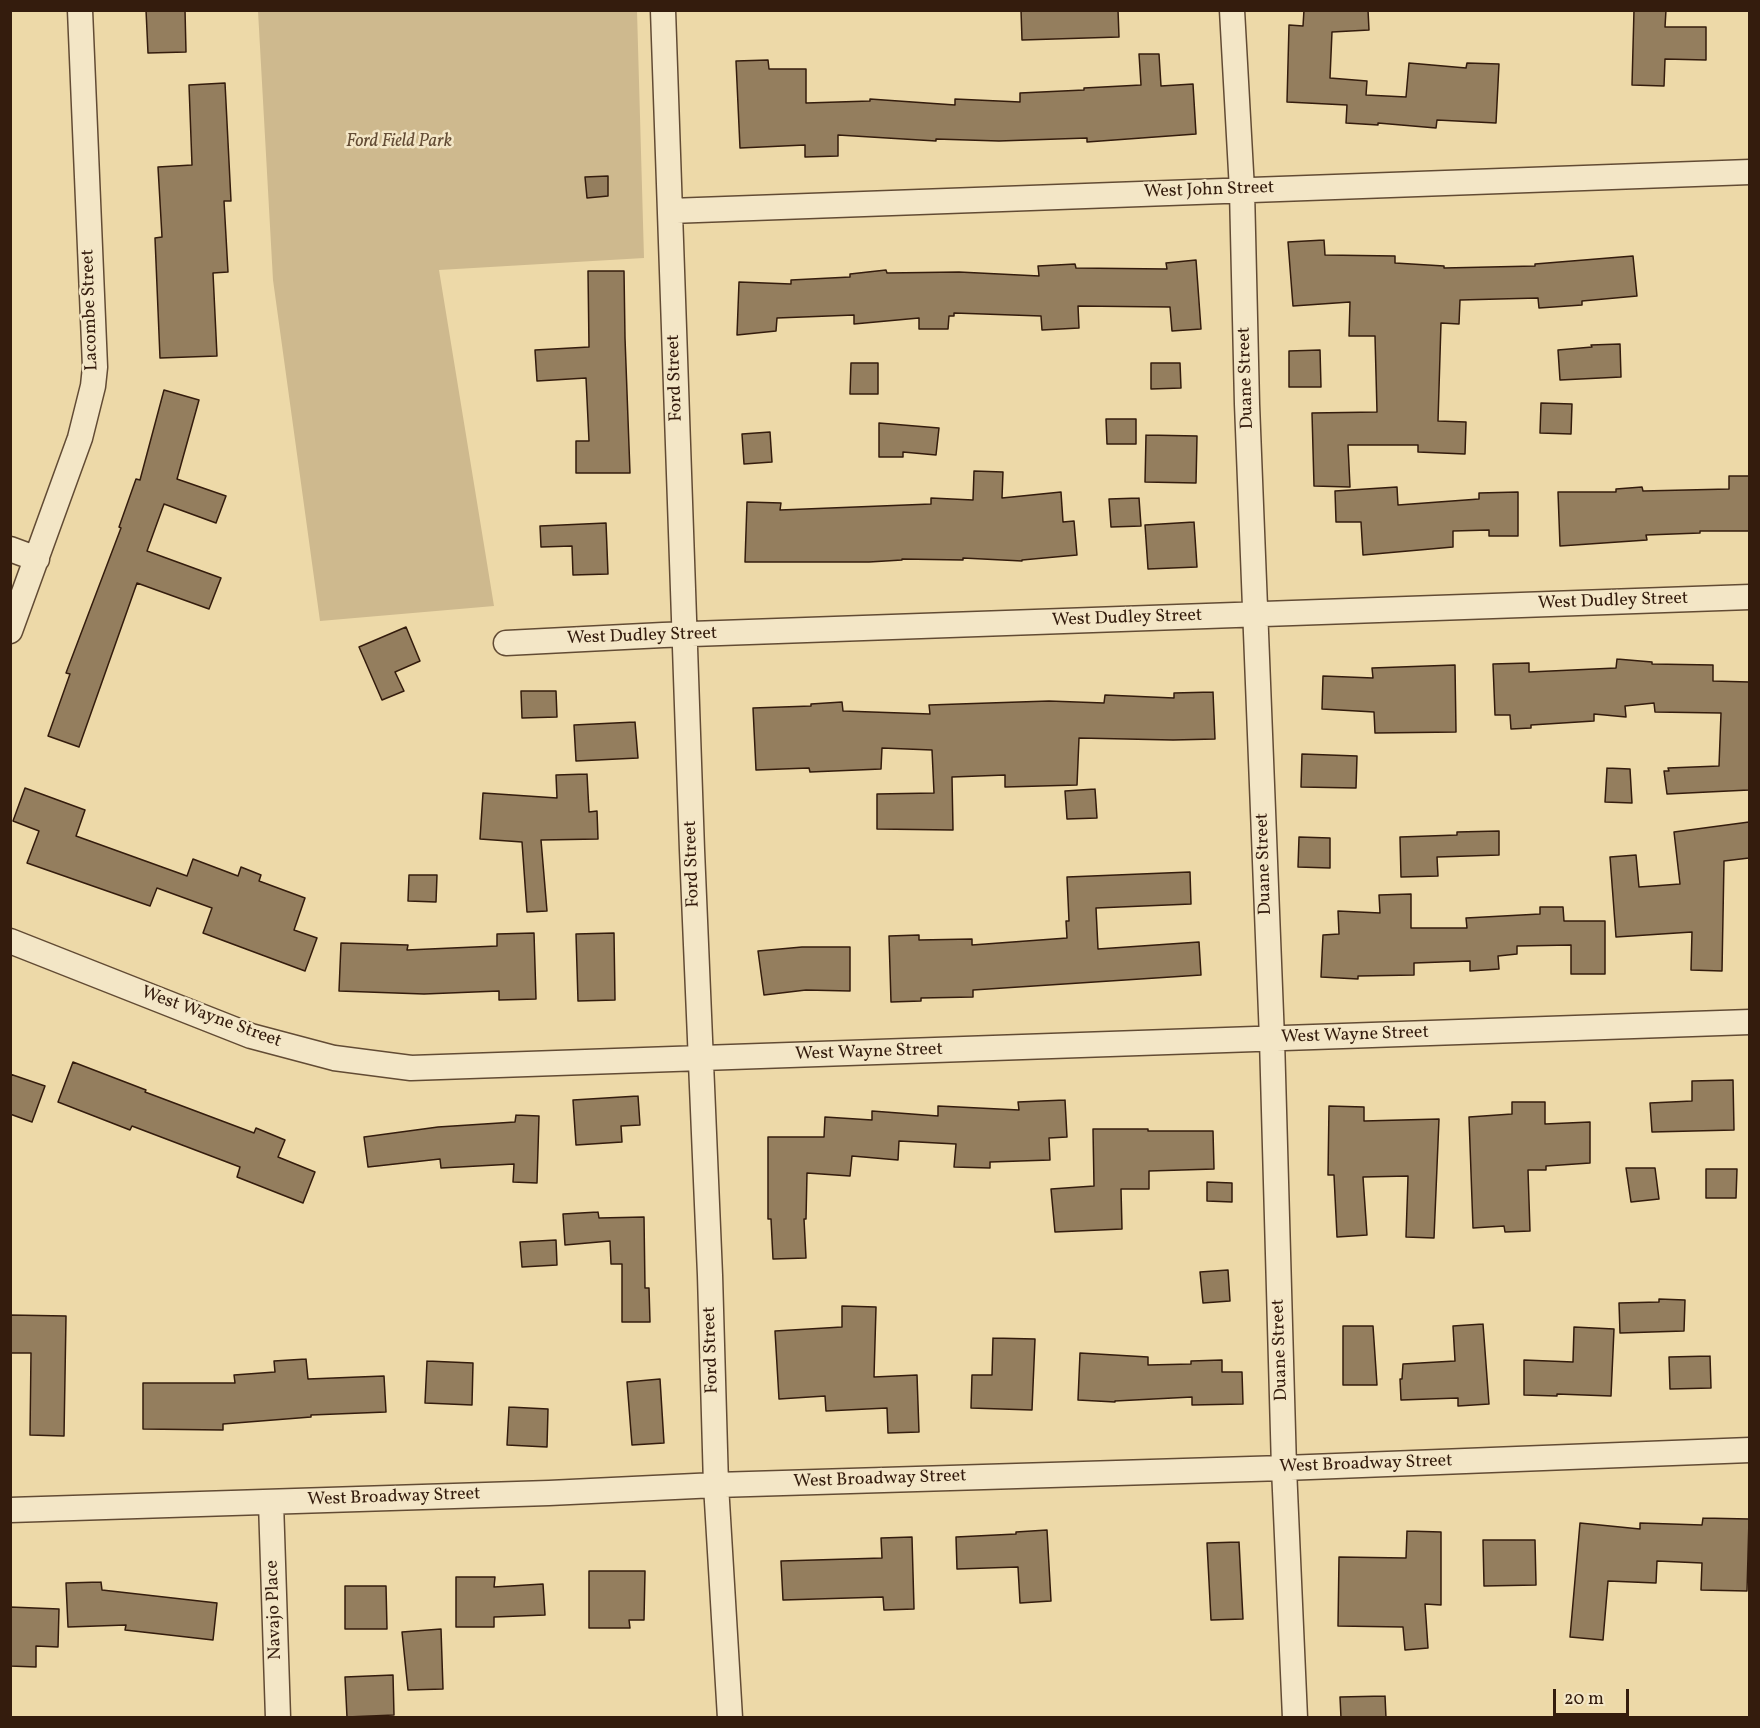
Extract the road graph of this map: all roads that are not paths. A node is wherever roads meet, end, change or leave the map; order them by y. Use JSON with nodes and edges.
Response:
{"nodes":[{"id":1,"x":80,"y":10,"type":"edge"},
{"id":2,"x":663,"y":10,"type":"edge"},
{"id":3,"x":1232,"y":10,"type":"edge"},
{"id":4,"x":1749,"y":172,"type":"edge"},
{"id":5,"x":1242,"y":190,"type":"junction"},
{"id":6,"x":670,"y":211,"type":"junction"},
{"id":7,"x":10,"y":549,"type":"edge"},
{"id":8,"x":37,"y":559,"type":"junction"},
{"id":9,"x":1749,"y":597,"type":"edge"},
{"id":10,"x":1256,"y":614,"type":"junction"},
{"id":11,"x":10,"y":631,"type":"edge"},
{"id":12,"x":686,"y":635,"type":"junction"},
{"id":13,"x":506,"y":643,"type":"dead end"},
{"id":14,"x":10,"y":941,"type":"edge"},
{"id":15,"x":1749,"y":1022,"type":"edge"},
{"id":16,"x":1272,"y":1039,"type":"junction"},
{"id":17,"x":701,"y":1058,"type":"junction"},
{"id":18,"x":1749,"y":1449,"type":"edge"},
{"id":19,"x":1284,"y":1468,"type":"junction"},
{"id":20,"x":716,"y":1485,"type":"junction"},
{"id":21,"x":271,"y":1502,"type":"junction"},
{"id":22,"x":10,"y":1510,"type":"edge"},
{"id":23,"x":278,"y":1718,"type":"edge"},
{"id":24,"x":730,"y":1718,"type":"edge"},
{"id":25,"x":1295,"y":1718,"type":"edge"}],
"edges":[{"from":1,"to":8,"type":"street","name":"Lacombe Street"},
{"from":2,"to":6,"type":"street","name":"Ford Street"},
{"from":3,"to":5,"type":"street","name":"Duane Street"},
{"from":4,"to":5,"type":"street","name":"West John Street"},
{"from":5,"to":6,"type":"street","name":"West John Street"},
{"from":5,"to":10,"type":"street","name":"Duane Street"},
{"from":6,"to":12,"type":"street","name":"Ford Street"},
{"from":7,"to":8,"type":"street"},
{"from":8,"to":11,"type":"street","name":"Lacombe Street"},
{"from":9,"to":10,"type":"street","name":"West Dudley Street"},
{"from":10,"to":12,"type":"street","name":"West Dudley Street"},
{"from":10,"to":16,"type":"street","name":"Duane Street"},
{"from":12,"to":13,"type":"street","name":"West Dudley Street"},
{"from":12,"to":17,"type":"street","name":"Ford Street"},
{"from":14,"to":17,"type":"street","name":"West Wayne Street"},
{"from":15,"to":16,"type":"street","name":"West Wayne Street"},
{"from":16,"to":17,"type":"street","name":"West Wayne Street"},
{"from":16,"to":19,"type":"street","name":"Duane Street"},
{"from":17,"to":20,"type":"street","name":"Ford Street"},
{"from":18,"to":19,"type":"street","name":"West Broadway Street"},
{"from":19,"to":20,"type":"street","name":"West Broadway Street"},
{"from":19,"to":25,"type":"street","name":"Duane Street"},
{"from":20,"to":21,"type":"street","name":"West Broadway Street"},
{"from":20,"to":24,"type":"street","name":"Ford Street"},
{"from":21,"to":22,"type":"street","name":"West Broadway Street"},
{"from":21,"to":23,"type":"street","name":"Navajo Place"}]}
